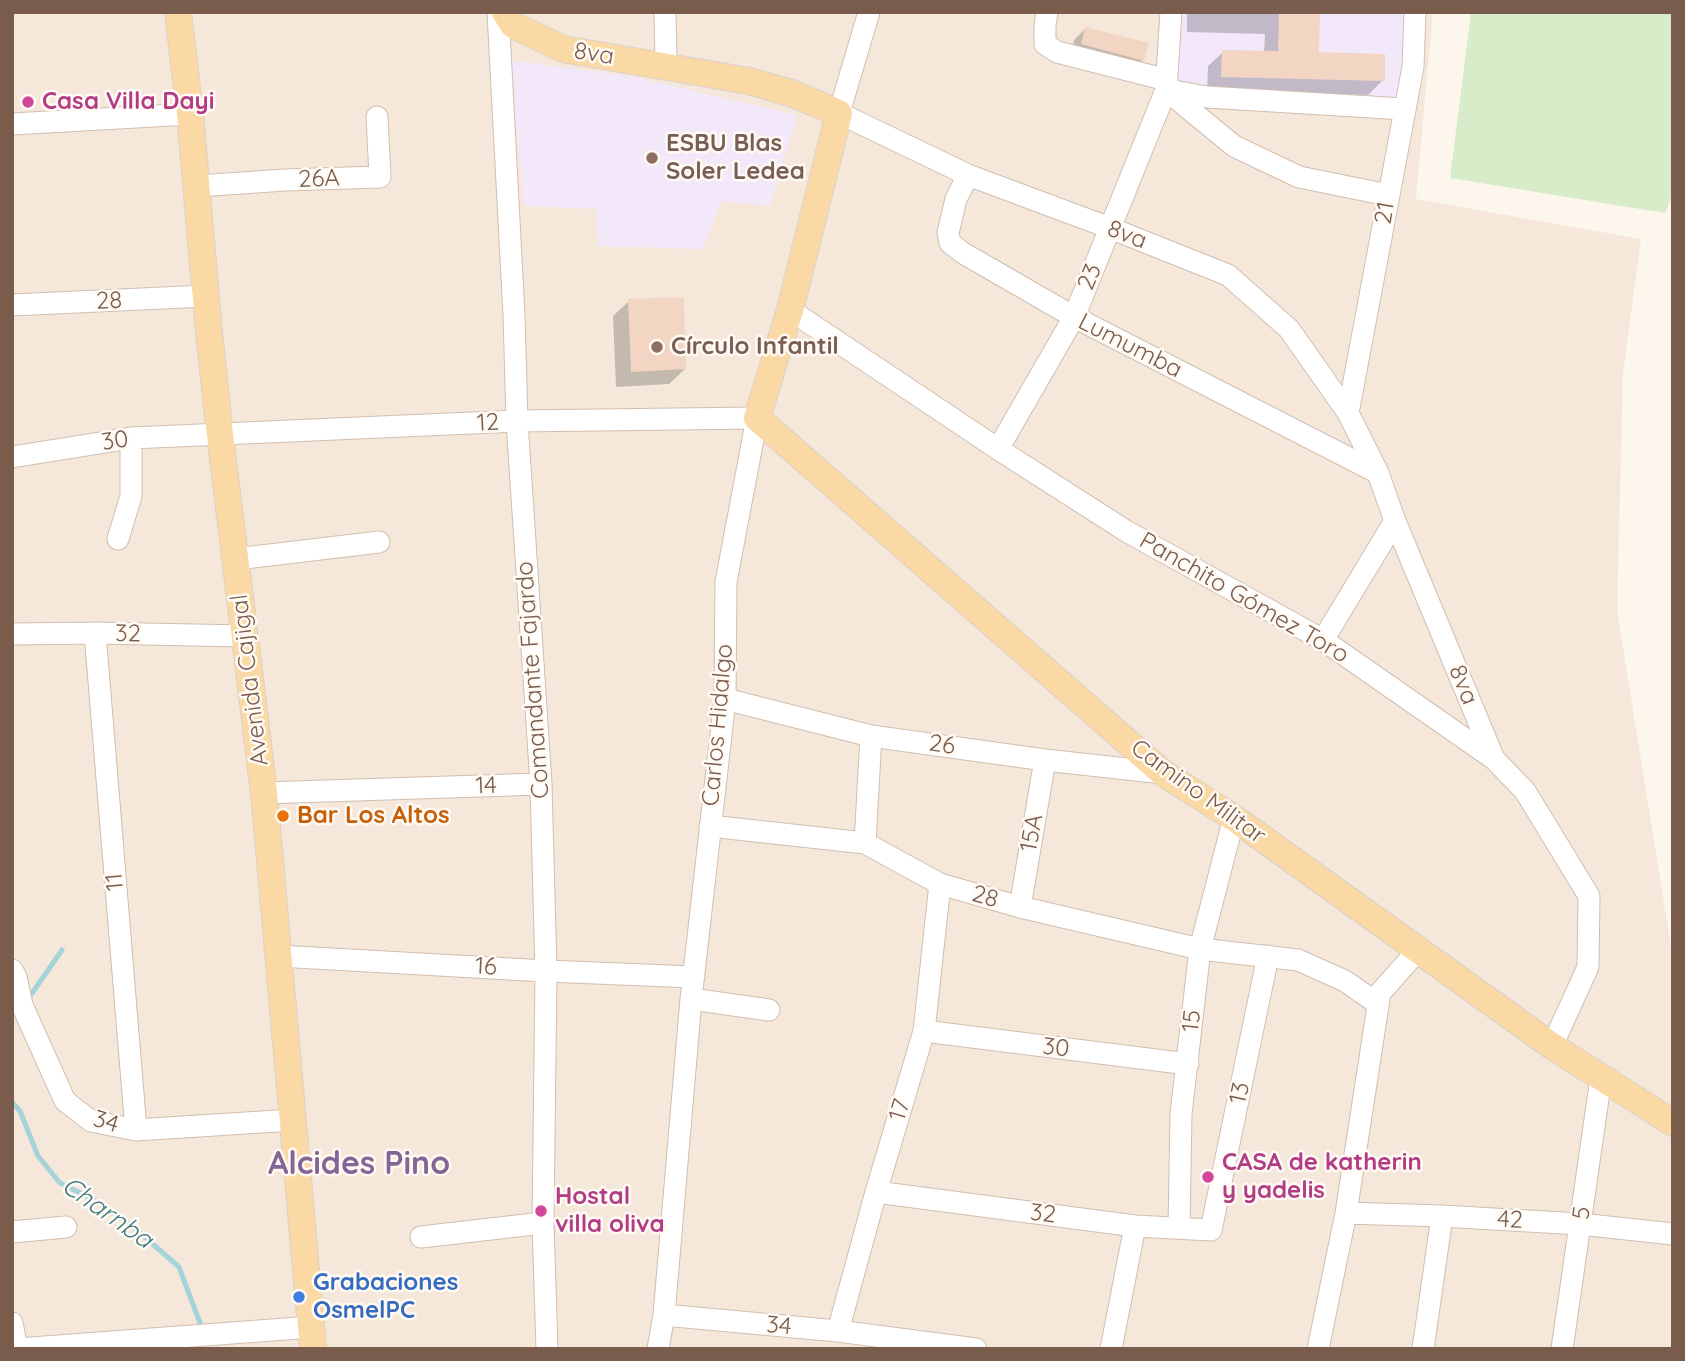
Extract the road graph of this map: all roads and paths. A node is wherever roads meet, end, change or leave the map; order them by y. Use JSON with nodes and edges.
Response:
{"nodes":[{"id":1,"x":178,"y":12,"type":"edge"},
{"id":2,"x":498,"y":12,"type":"edge"},
{"id":3,"x":505,"y":12,"type":"edge"},
{"id":4,"x":665,"y":12,"type":"edge"},
{"id":5,"x":869,"y":12,"type":"edge"},
{"id":6,"x":1046,"y":12,"type":"edge"},
{"id":7,"x":1171,"y":12,"type":"edge"},
{"id":8,"x":1415,"y":12,"type":"edge"},
{"id":9,"x":666,"y":66,"type":"junction"},
{"id":10,"x":1167,"y":85,"type":"junction"},
{"id":11,"x":1404,"y":109,"type":"junction"},
{"id":12,"x":839,"y":113,"type":"junction"},
{"id":13,"x":190,"y":114,"type":"junction"},
{"id":14,"x":377,"y":117,"type":"dead end"},
{"id":15,"x":12,"y":124,"type":"edge"},
{"id":16,"x":968,"y":174,"type":"junction"},
{"id":17,"x":198,"y":186,"type":"junction"},
{"id":18,"x":1388,"y":195,"type":"junction"},
{"id":19,"x":1110,"y":228,"type":"junction"},
{"id":20,"x":206,"y":296,"type":"junction"},
{"id":21,"x":12,"y":305,"type":"edge"},
{"id":22,"x":790,"y":310,"type":"junction"},
{"id":23,"x":1074,"y":317,"type":"junction"},
{"id":24,"x":1348,"y":413,"type":"junction"},
{"id":25,"x":757,"y":418,"type":"junction"},
{"id":26,"x":517,"y":421,"type":"junction"},
{"id":27,"x":220,"y":435,"type":"junction"},
{"id":28,"x":131,"y":438,"type":"junction"},
{"id":29,"x":998,"y":449,"type":"junction"},
{"id":30,"x":12,"y":457,"type":"edge"},
{"id":31,"x":1378,"y":473,"type":"junction"},
{"id":32,"x":1395,"y":521,"type":"junction"},
{"id":33,"x":118,"y":539,"type":"dead end"},
{"id":34,"x":379,"y":542,"type":"dead end"},
{"id":35,"x":236,"y":559,"type":"junction"},
{"id":36,"x":95,"y":633,"type":"junction"},
{"id":37,"x":12,"y":634,"type":"edge"},
{"id":38,"x":244,"y":636,"type":"junction"},
{"id":39,"x":1324,"y":640,"type":"junction"},
{"id":40,"x":725,"y":699,"type":"junction"},
{"id":41,"x":872,"y":736,"type":"junction"},
{"id":42,"x":1045,"y":760,"type":"junction"},
{"id":43,"x":1494,"y":760,"type":"junction"},
{"id":44,"x":1163,"y":773,"type":"junction"},
{"id":45,"x":541,"y":784,"type":"junction"},
{"id":46,"x":264,"y":793,"type":"junction"},
{"id":47,"x":1234,"y":818,"type":"junction"},
{"id":48,"x":710,"y":826,"type":"junction"},
{"id":49,"x":864,"y":844,"type":"junction"},
{"id":50,"x":940,"y":884,"type":"junction"},
{"id":51,"x":1020,"y":907,"type":"junction"},
{"id":52,"x":1419,"y":949,"type":"junction"},
{"id":53,"x":1200,"y":950,"type":"junction"},
{"id":54,"x":278,"y":956,"type":"junction"},
{"id":55,"x":1268,"y":956,"type":"junction"},
{"id":56,"x":12,"y":970,"type":"edge"},
{"id":57,"x":546,"y":971,"type":"junction"},
{"id":58,"x":694,"y":976,"type":"junction"},
{"id":59,"x":691,"y":999,"type":"junction"},
{"id":60,"x":1378,"y":1004,"type":"junction"},
{"id":61,"x":769,"y":1010,"type":"dead end"},
{"id":62,"x":924,"y":1031,"type":"junction"},
{"id":63,"x":1552,"y":1046,"type":"junction"},
{"id":64,"x":1188,"y":1064,"type":"junction"},
{"id":65,"x":1601,"y":1077,"type":"junction"},
{"id":66,"x":293,"y":1120,"type":"junction"},
{"id":67,"x":1673,"y":1123,"type":"edge"},
{"id":68,"x":136,"y":1130,"type":"junction"},
{"id":69,"x":876,"y":1192,"type":"junction"},
{"id":70,"x":1346,"y":1213,"type":"junction"},
{"id":71,"x":1442,"y":1216,"type":"junction"},
{"id":72,"x":543,"y":1223,"type":"junction"},
{"id":73,"x":1580,"y":1224,"type":"junction"},
{"id":74,"x":1135,"y":1226,"type":"junction"},
{"id":75,"x":66,"y":1227,"type":"dead end"},
{"id":76,"x":1179,"y":1228,"type":"junction"},
{"id":77,"x":1211,"y":1230,"type":"joint"},
{"id":78,"x":12,"y":1232,"type":"edge"},
{"id":79,"x":1673,"y":1234,"type":"edge"},
{"id":80,"x":422,"y":1237,"type":"dead end"},
{"id":81,"x":664,"y":1315,"type":"junction"},
{"id":82,"x":12,"y":1323,"type":"edge"},
{"id":83,"x":838,"y":1331,"type":"junction"},
{"id":84,"x":313,"y":1338,"type":"edge"},
{"id":85,"x":909,"y":1344,"type":"edge"},
{"id":86,"x":17,"y":1349,"type":"edge"},
{"id":87,"x":547,"y":1349,"type":"edge"},
{"id":88,"x":658,"y":1349,"type":"edge"},
{"id":89,"x":976,"y":1349,"type":"edge"},
{"id":90,"x":1111,"y":1349,"type":"edge"},
{"id":91,"x":1318,"y":1349,"type":"edge"},
{"id":92,"x":1423,"y":1349,"type":"edge"},
{"id":93,"x":1562,"y":1349,"type":"edge"}],
"edges":[{"from":1,"to":13,"type":"main road","name":"Avenida Cajigal"},
{"from":2,"to":26,"type":"street","name":"Comandante Fajardo"},
{"from":3,"to":9,"type":"main road","name":"8va"},
{"from":4,"to":9,"type":"street"},
{"from":5,"to":12,"type":"street"},
{"from":6,"to":10,"type":"street"},
{"from":7,"to":10,"type":"street","name":"23"},
{"from":8,"to":11,"type":"street","name":"21"},
{"from":9,"to":12,"type":"main road","name":"8va"},
{"from":10,"to":11,"type":"street"},
{"from":10,"to":18,"type":"street"},
{"from":10,"to":19,"type":"street","name":"23"},
{"from":11,"to":18,"type":"street","name":"21"},
{"from":12,"to":16,"type":"street","name":"8va"},
{"from":12,"to":22,"type":"main road","name":"Carlos Hidalgo"},
{"from":13,"to":15,"type":"street"},
{"from":13,"to":17,"type":"main road","name":"Avenida Cajigal"},
{"from":14,"to":17,"type":"street","name":"26A"},
{"from":16,"to":19,"type":"street","name":"8va"},
{"from":16,"to":23,"type":"street","name":"Lumumba"},
{"from":17,"to":20,"type":"main road","name":"Avenida Cajigal"},
{"from":18,"to":24,"type":"street","name":"21"},
{"from":19,"to":23,"type":"street","name":"23"},
{"from":19,"to":24,"type":"street","name":"8va"},
{"from":20,"to":21,"type":"street","name":"28"},
{"from":20,"to":27,"type":"main road","name":"Avenida Cajigal"},
{"from":22,"to":25,"type":"main road","name":"Carlos Hidalgo"},
{"from":22,"to":29,"type":"street","name":"Panchito Gómez Toro"},
{"from":23,"to":29,"type":"street","name":"23"},
{"from":23,"to":31,"type":"street","name":"Lumumba"},
{"from":24,"to":31,"type":"street","name":"8va"},
{"from":25,"to":26,"type":"street","name":"12"},
{"from":25,"to":40,"type":"street","name":"Carlos Hidalgo"},
{"from":25,"to":44,"type":"main road","name":"Camino Militar"},
{"from":26,"to":27,"type":"street","name":"12"},
{"from":26,"to":45,"type":"street","name":"Comandante Fajardo"},
{"from":27,"to":28,"type":"street","name":"30"},
{"from":27,"to":35,"type":"main road","name":"Avenida Cajigal"},
{"from":28,"to":30,"type":"street","name":"30"},
{"from":28,"to":33,"type":"street"},
{"from":29,"to":39,"type":"street","name":"Panchito Gómez Toro"},
{"from":31,"to":32,"type":"street","name":"8va"},
{"from":32,"to":39,"type":"street"},
{"from":32,"to":43,"type":"street","name":"8va"},
{"from":34,"to":35,"type":"street"},
{"from":35,"to":38,"type":"main road","name":"Avenida Cajigal"},
{"from":36,"to":37,"type":"street","name":"32"},
{"from":36,"to":38,"type":"street","name":"32"},
{"from":36,"to":68,"type":"street","name":"11"},
{"from":38,"to":46,"type":"main road","name":"Avenida Cajigal"},
{"from":39,"to":43,"type":"street","name":"Panchito Gómez Toro"},
{"from":40,"to":41,"type":"street","name":"26"},
{"from":40,"to":48,"type":"street","name":"Carlos Hidalgo"},
{"from":41,"to":42,"type":"street","name":"26"},
{"from":41,"to":49,"type":"street"},
{"from":42,"to":44,"type":"street","name":"26"},
{"from":42,"to":51,"type":"street","name":"15A"},
{"from":43,"to":63,"type":"street","name":"Panchito Gómez Toro"},
{"from":44,"to":47,"type":"main road","name":"Camino Militar"},
{"from":45,"to":46,"type":"street","name":"14"},
{"from":45,"to":57,"type":"street","name":"Comandante Fajardo"},
{"from":46,"to":54,"type":"main road","name":"Avenida Cajigal"},
{"from":47,"to":52,"type":"main road","name":"Camino Militar"},
{"from":47,"to":53,"type":"street","name":"15"},
{"from":48,"to":49,"type":"street","name":"28"},
{"from":48,"to":58,"type":"street","name":"Carlos Hidalgo"},
{"from":49,"to":50,"type":"street","name":"28"},
{"from":50,"to":51,"type":"street","name":"28"},
{"from":50,"to":62,"type":"street","name":"17"},
{"from":51,"to":53,"type":"street","name":"28"},
{"from":52,"to":60,"type":"street"},
{"from":52,"to":63,"type":"main road","name":"Camino Militar"},
{"from":53,"to":55,"type":"street","name":"28"},
{"from":53,"to":64,"type":"street","name":"15"},
{"from":54,"to":57,"type":"street","name":"16"},
{"from":54,"to":66,"type":"main road","name":"Avenida Cajigal"},
{"from":55,"to":60,"type":"street","name":"28"},
{"from":55,"to":77,"type":"street","name":"13"},
{"from":56,"to":68,"type":"street","name":"34"},
{"from":57,"to":58,"type":"street","name":"16"},
{"from":57,"to":72,"type":"street","name":"Comandante Fajardo"},
{"from":58,"to":59,"type":"street","name":"Carlos Hidalgo"},
{"from":59,"to":61,"type":"street"},
{"from":59,"to":81,"type":"street","name":"Carlos Hidalgo"},
{"from":60,"to":70,"type":"street"},
{"from":62,"to":64,"type":"street","name":"30"},
{"from":62,"to":69,"type":"street","name":"17"},
{"from":63,"to":65,"type":"main road","name":"Camino Militar"},
{"from":64,"to":76,"type":"street","name":"15"},
{"from":65,"to":67,"type":"main road","name":"Camino Militar"},
{"from":65,"to":73,"type":"street","name":"5"},
{"from":66,"to":68,"type":"street","name":"34"},
{"from":66,"to":84,"type":"main road","name":"Avenida Cajigal"},
{"from":69,"to":74,"type":"street","name":"32"},
{"from":69,"to":83,"type":"street","name":"17"},
{"from":70,"to":71,"type":"street","name":"42"},
{"from":70,"to":91,"type":"street"},
{"from":71,"to":73,"type":"street","name":"42"},
{"from":71,"to":92,"type":"street"},
{"from":72,"to":80,"type":"street"},
{"from":72,"to":87,"type":"street","name":"Comandante Fajardo"},
{"from":73,"to":79,"type":"street","name":"42"},
{"from":73,"to":93,"type":"street","name":"5"},
{"from":74,"to":76,"type":"street","name":"32"},
{"from":74,"to":90,"type":"street"},
{"from":75,"to":78,"type":"street"},
{"from":76,"to":77,"type":"street","name":"32"},
{"from":81,"to":83,"type":"street","name":"34"},
{"from":81,"to":88,"type":"street","name":"Carlos Hidalgo"},
{"from":82,"to":86,"type":"street"},
{"from":83,"to":85,"type":"street","name":"34"},
{"from":84,"to":86,"type":"street"},
{"from":85,"to":89,"type":"street","name":"34"}]}
